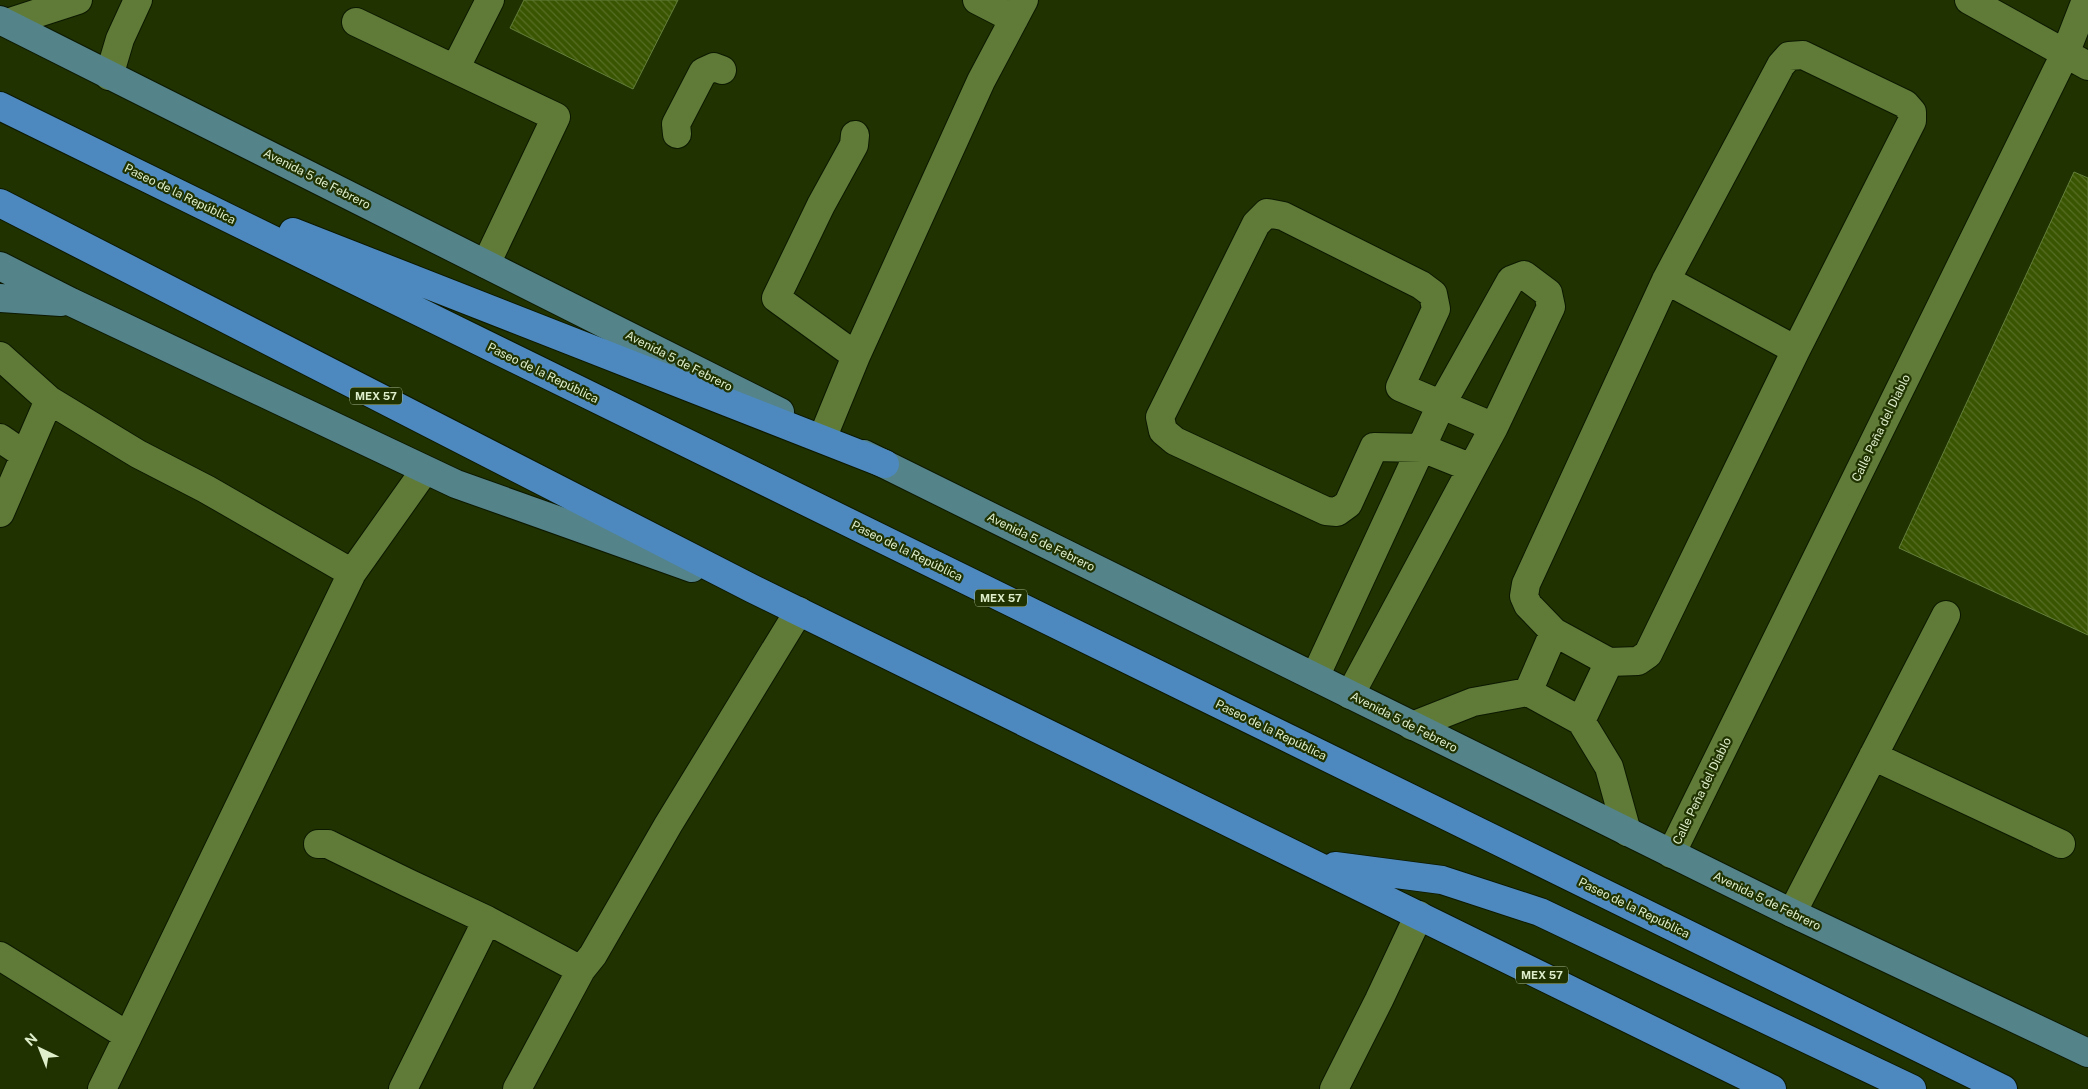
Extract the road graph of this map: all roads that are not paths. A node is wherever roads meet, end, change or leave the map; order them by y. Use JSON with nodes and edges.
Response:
{"nodes":[{"id":1,"x":78,"y":0,"type":"edge"},
{"id":2,"x":138,"y":0,"type":"edge"},
{"id":3,"x":490,"y":0,"type":"edge"},
{"id":4,"x":977,"y":0,"type":"edge"},
{"id":5,"x":1969,"y":0,"type":"edge"},
{"id":6,"x":2086,"y":0,"type":"edge"},
{"id":7,"x":1019,"y":10,"type":"edge"},
{"id":8,"x":4,"y":22,"type":"edge"},
{"id":9,"x":356,"y":22,"type":"dead end"},
{"id":10,"x":2076,"y":60,"type":"edge"},
{"id":11,"x":455,"y":69,"type":"junction"},
{"id":12,"x":722,"y":70,"type":"dead end"},
{"id":13,"x":109,"y":76,"type":"junction"},
{"id":14,"x":0,"y":106,"type":"edge"},
{"id":15,"x":677,"y":134,"type":"dead end"},
{"id":16,"x":855,"y":135,"type":"dead end"},
{"id":17,"x":109,"y":160,"type":"junction"},
{"id":18,"x":0,"y":203,"type":"edge"},
{"id":19,"x":486,"y":264,"type":"junction"},
{"id":20,"x":0,"y":266,"type":"edge"},
{"id":21,"x":1666,"y":280,"type":"junction"},
{"id":22,"x":0,"y":298,"type":"edge"},
{"id":23,"x":72,"y":302,"type":"junction"},
{"id":24,"x":1796,"y":350,"type":"junction"},
{"id":25,"x":0,"y":356,"type":"edge"},
{"id":26,"x":856,"y":356,"type":"junction"},
{"id":27,"x":49,"y":400,"type":"junction"},
{"id":28,"x":1441,"y":405,"type":"junction"},
{"id":29,"x":1494,"y":427,"type":"junction"},
{"id":30,"x":824,"y":434,"type":"junction"},
{"id":31,"x":0,"y":438,"type":"edge"},
{"id":32,"x":1422,"y":448,"type":"junction"},
{"id":33,"x":25,"y":455,"type":"junction"},
{"id":34,"x":885,"y":464,"type":"junction"},
{"id":35,"x":1472,"y":468,"type":"junction"},
{"id":36,"x":425,"y":470,"type":"junction"},
{"id":37,"x":0,"y":513,"type":"edge"},
{"id":38,"x":352,"y":573,"type":"junction"},
{"id":39,"x":752,"y":589,"type":"junction"},
{"id":40,"x":799,"y":611,"type":"junction"},
{"id":41,"x":1946,"y":615,"type":"dead end"},
{"id":42,"x":1554,"y":632,"type":"junction"},
{"id":43,"x":1609,"y":662,"type":"junction"},
{"id":44,"x":1315,"y":677,"type":"junction"},
{"id":45,"x":1528,"y":692,"type":"junction"},
{"id":46,"x":1350,"y":695,"type":"junction"},
{"id":47,"x":1581,"y":722,"type":"junction"},
{"id":48,"x":1412,"y":726,"type":"junction"},
{"id":49,"x":1873,"y":756,"type":"junction"},
{"id":50,"x":1627,"y":832,"type":"junction"},
{"id":51,"x":318,"y":844,"type":"dead end"},
{"id":52,"x":2061,"y":844,"type":"dead end"},
{"id":53,"x":1671,"y":854,"type":"junction"},
{"id":54,"x":1311,"y":863,"type":"junction"},
{"id":55,"x":1792,"y":913,"type":"junction"},
{"id":56,"x":1419,"y":915,"type":"junction"},
{"id":57,"x":487,"y":920,"type":"junction"},
{"id":58,"x":0,"y":956,"type":"edge"},
{"id":59,"x":581,"y":970,"type":"junction"},
{"id":60,"x":128,"y":1036,"type":"junction"},
{"id":61,"x":2088,"y":1053,"type":"edge"},
{"id":62,"x":102,"y":1089,"type":"edge"},
{"id":63,"x":402,"y":1089,"type":"edge"},
{"id":64,"x":517,"y":1089,"type":"edge"},
{"id":65,"x":1334,"y":1089,"type":"edge"},
{"id":66,"x":1772,"y":1089,"type":"edge"},
{"id":67,"x":1912,"y":1089,"type":"edge"},
{"id":68,"x":2002,"y":1089,"type":"edge"}],
"edges":[{"from":1,"to":8,"type":"street"},
{"from":2,"to":13,"type":"street"},
{"from":3,"to":11,"type":"street"},
{"from":4,"to":7,"type":"street"},
{"from":5,"to":10,"type":"street"},
{"from":6,"to":10,"type":"street","name":"Calle Peña del Diablo"},
{"from":7,"to":26,"type":"street"},
{"from":8,"to":13,"type":"main road","name":"Avenida 5 de Febrero"},
{"from":9,"to":11,"type":"street"},
{"from":10,"to":53,"type":"street","name":"Calle Peña del Diablo"},
{"from":11,"to":19,"type":"street"},
{"from":12,"to":15,"type":"street"},
{"from":13,"to":19,"type":"main road","name":"Avenida 5 de Febrero"},
{"from":14,"to":17,"type":"highway","name":"Paseo de la República","number":"MEX 57"},
{"from":16,"to":26,"type":"street"},
{"from":17,"to":34,"type":"highway"},
{"from":17,"to":68,"type":"highway","name":"Paseo de la República","number":"MEX 57"},
{"from":18,"to":39,"type":"highway","number":"MEX 57"},
{"from":19,"to":30,"type":"main road","name":"Avenida 5 de Febrero"},
{"from":20,"to":23,"type":"main road"},
{"from":21,"to":24,"type":"street"},
{"from":21,"to":24,"type":"street"},
{"from":21,"to":42,"type":"street"},
{"from":22,"to":23,"type":"main road"},
{"from":23,"to":36,"type":"main road"},
{"from":24,"to":43,"type":"street"},
{"from":25,"to":27,"type":"street"},
{"from":26,"to":30,"type":"street"},
{"from":27,"to":33,"type":"street"},
{"from":27,"to":38,"type":"street"},
{"from":28,"to":29,"type":"street"},
{"from":28,"to":29,"type":"street"},
{"from":28,"to":32,"type":"street"},
{"from":28,"to":32,"type":"street"},
{"from":29,"to":35,"type":"street"},
{"from":30,"to":34,"type":"main road","name":"Avenida 5 de Febrero"},
{"from":31,"to":33,"type":"street"},
{"from":32,"to":35,"type":"street"},
{"from":32,"to":44,"type":"street"},
{"from":33,"to":37,"type":"street"},
{"from":34,"to":44,"type":"main road","name":"Avenida 5 de Febrero"},
{"from":35,"to":46,"type":"street"},
{"from":36,"to":38,"type":"street"},
{"from":36,"to":39,"type":"main road"},
{"from":38,"to":60,"type":"street"},
{"from":39,"to":40,"type":"highway","number":"MEX 57"},
{"from":40,"to":54,"type":"highway","number":"MEX 57"},
{"from":40,"to":59,"type":"street"},
{"from":41,"to":49,"type":"street"},
{"from":42,"to":43,"type":"street"},
{"from":42,"to":45,"type":"street"},
{"from":43,"to":47,"type":"street"},
{"from":44,"to":46,"type":"main road","name":"Avenida 5 de Febrero"},
{"from":45,"to":47,"type":"street"},
{"from":45,"to":48,"type":"street"},
{"from":46,"to":48,"type":"main road","name":"Avenida 5 de Febrero"},
{"from":47,"to":50,"type":"street"},
{"from":48,"to":50,"type":"main road","name":"Avenida 5 de Febrero"},
{"from":49,"to":52,"type":"street"},
{"from":49,"to":55,"type":"street"},
{"from":50,"to":53,"type":"main road","name":"Avenida 5 de Febrero"},
{"from":51,"to":57,"type":"street"},
{"from":53,"to":55,"type":"main road","name":"Avenida 5 de Febrero"},
{"from":54,"to":56,"type":"highway","number":"MEX 57"},
{"from":54,"to":67,"type":"highway"},
{"from":55,"to":61,"type":"main road","name":"Avenida 5 de Febrero"},
{"from":56,"to":65,"type":"street"},
{"from":56,"to":66,"type":"highway","number":"MEX 57"},
{"from":57,"to":59,"type":"street"},
{"from":57,"to":63,"type":"street"},
{"from":58,"to":60,"type":"street"},
{"from":59,"to":64,"type":"street"},
{"from":60,"to":62,"type":"street"}]}
